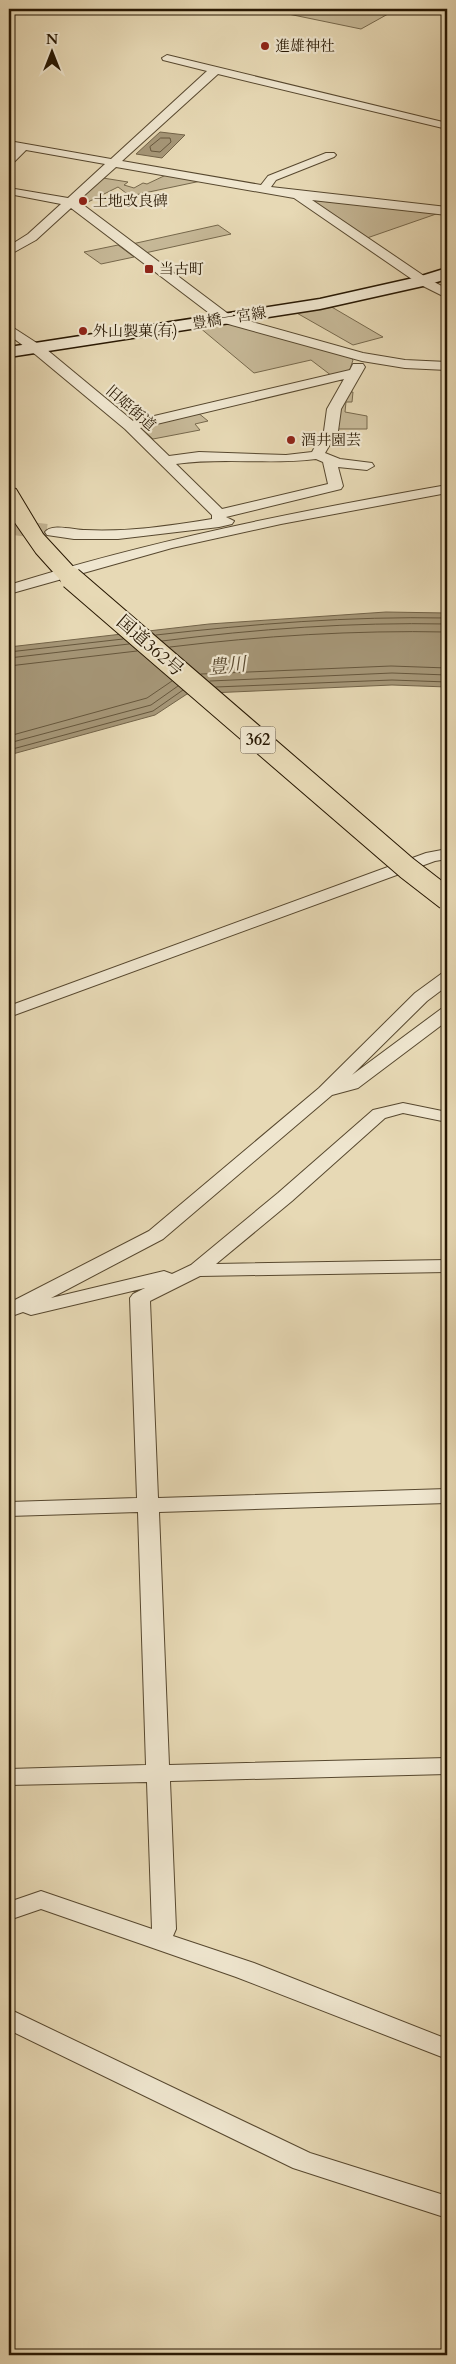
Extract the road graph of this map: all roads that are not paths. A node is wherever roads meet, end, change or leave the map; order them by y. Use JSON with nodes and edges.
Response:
{"nodes":[{"id":1,"x":167,"y":58,"type":"dead end"},
{"id":2,"x":215,"y":70,"type":"junction"},
{"id":3,"x":447,"y":126,"type":"edge"},
{"id":4,"x":9,"y":144,"type":"edge"},
{"id":5,"x":22,"y":148,"type":"junction"},
{"id":6,"x":330,"y":155,"type":"dead end"},
{"id":7,"x":9,"y":162,"type":"edge"},
{"id":8,"x":115,"y":163,"type":"junction"},
{"id":9,"x":264,"y":190,"type":"junction"},
{"id":10,"x":9,"y":191,"type":"edge"},
{"id":11,"x":296,"y":195,"type":"junction"},
{"id":12,"x":71,"y":202,"type":"junction"},
{"id":13,"x":447,"y":211,"type":"edge"},
{"id":14,"x":9,"y":250,"type":"edge"},
{"id":15,"x":447,"y":273,"type":"edge"},
{"id":16,"x":423,"y":281,"type":"junction"},
{"id":17,"x":447,"y":294,"type":"edge"},
{"id":18,"x":226,"y":319,"type":"junction"},
{"id":19,"x":9,"y":329,"type":"edge"},
{"id":20,"x":33,"y":348,"type":"junction"},
{"id":21,"x":9,"y":352,"type":"edge"},
{"id":22,"x":362,"y":357,"type":"junction"},
{"id":23,"x":447,"y":366,"type":"edge"},
{"id":24,"x":355,"y":373,"type":"junction"},
{"id":25,"x":130,"y":426,"type":"junction"},
{"id":26,"x":317,"y":455,"type":"junction"},
{"id":27,"x":166,"y":461,"type":"junction"},
{"id":28,"x":330,"y":462,"type":"junction"},
{"id":29,"x":367,"y":466,"type":"dead end"},
{"id":30,"x":447,"y":489,"type":"edge"},
{"id":31,"x":9,"y":493,"type":"edge"},
{"id":32,"x":358,"y":505,"type":"junction"},
{"id":33,"x":219,"y":518,"type":"junction"},
{"id":34,"x":52,"y":532,"type":"tunnel mouth"},
{"id":35,"x":68,"y":575,"type":"junction"},
{"id":36,"x":9,"y":590,"type":"edge"},
{"id":37,"x":447,"y":854,"type":"edge"},
{"id":38,"x":447,"y":899,"type":"edge"},
{"id":39,"x":447,"y":978,"type":"edge"},
{"id":40,"x":9,"y":1012,"type":"edge"},
{"id":41,"x":447,"y":1013,"type":"edge"},
{"id":42,"x":325,"y":1092,"type":"junction"},
{"id":43,"x":447,"y":1118,"type":"edge"},
{"id":44,"x":447,"y":1266,"type":"edge"},
{"id":45,"x":198,"y":1269,"type":"junction"},
{"id":46,"x":9,"y":1312,"type":"edge"},
{"id":47,"x":447,"y":1496,"type":"edge"},
{"id":48,"x":147,"y":1506,"type":"junction"},
{"id":49,"x":9,"y":1509,"type":"edge"},
{"id":50,"x":447,"y":1766,"type":"edge"},
{"id":51,"x":157,"y":1773,"type":"junction"},
{"id":52,"x":9,"y":1777,"type":"edge"},
{"id":53,"x":9,"y":1911,"type":"edge"},
{"id":54,"x":159,"y":1940,"type":"junction"},
{"id":55,"x":9,"y":2019,"type":"edge"},
{"id":56,"x":447,"y":2049,"type":"edge"},
{"id":57,"x":447,"y":2207,"type":"edge"}],
"edges":[{"from":1,"to":2,"type":"street"},
{"from":2,"to":3,"type":"street"},
{"from":2,"to":8,"type":"street"},
{"from":4,"to":5,"type":"street"},
{"from":5,"to":7,"type":"street"},
{"from":5,"to":8,"type":"street"},
{"from":6,"to":9,"type":"street"},
{"from":8,"to":9,"type":"street"},
{"from":8,"to":12,"type":"street"},
{"from":9,"to":11,"type":"street"},
{"from":10,"to":12,"type":"street"},
{"from":11,"to":13,"type":"street"},
{"from":11,"to":16,"type":"street"},
{"from":12,"to":14,"type":"street"},
{"from":12,"to":18,"type":"street"},
{"from":15,"to":16,"type":"main road","name":"豊橋一宮線"},
{"from":16,"to":17,"type":"street"},
{"from":16,"to":18,"type":"main road","name":"豊橋一宮線"},
{"from":18,"to":20,"type":"main road","name":"豊橋一宮線"},
{"from":18,"to":22,"type":"street"},
{"from":19,"to":20,"type":"street","name":"旧姫街道"},
{"from":20,"to":21,"type":"main road","name":"豊橋一宮線"},
{"from":20,"to":25,"type":"street","name":"旧姫街道"},
{"from":22,"to":23,"type":"street"},
{"from":22,"to":24,"type":"street"},
{"from":24,"to":25,"type":"street"},
{"from":24,"to":26,"type":"street"},
{"from":25,"to":27,"type":"street","name":"旧姫街道"},
{"from":26,"to":27,"type":"street"},
{"from":26,"to":28,"type":"street"},
{"from":27,"to":33,"type":"street","name":"旧姫街道"},
{"from":28,"to":29,"type":"street"},
{"from":28,"to":33,"type":"street"},
{"from":30,"to":32,"type":"street"},
{"from":31,"to":35,"type":"highway","name":"国道362号","number":"362"},
{"from":32,"to":33,"type":"street"},
{"from":32,"to":35,"type":"street"},
{"from":33,"to":34,"type":"street"},
{"from":35,"to":36,"type":"street"},
{"from":35,"to":38,"type":"highway","name":"国道362号","number":"362","bridge":true},
{"from":37,"to":40,"type":"street"},
{"from":39,"to":42,"type":"street"},
{"from":41,"to":42,"type":"street"},
{"from":42,"to":46,"type":"street"},
{"from":43,"to":45,"type":"street"},
{"from":44,"to":45,"type":"street"},
{"from":45,"to":46,"type":"street"},
{"from":45,"to":48,"type":"street"},
{"from":47,"to":48,"type":"street"},
{"from":48,"to":49,"type":"street"},
{"from":48,"to":51,"type":"street"},
{"from":50,"to":51,"type":"street"},
{"from":51,"to":52,"type":"street"},
{"from":51,"to":54,"type":"street"},
{"from":53,"to":54,"type":"street"},
{"from":54,"to":56,"type":"street"},
{"from":55,"to":57,"type":"street"}]}
